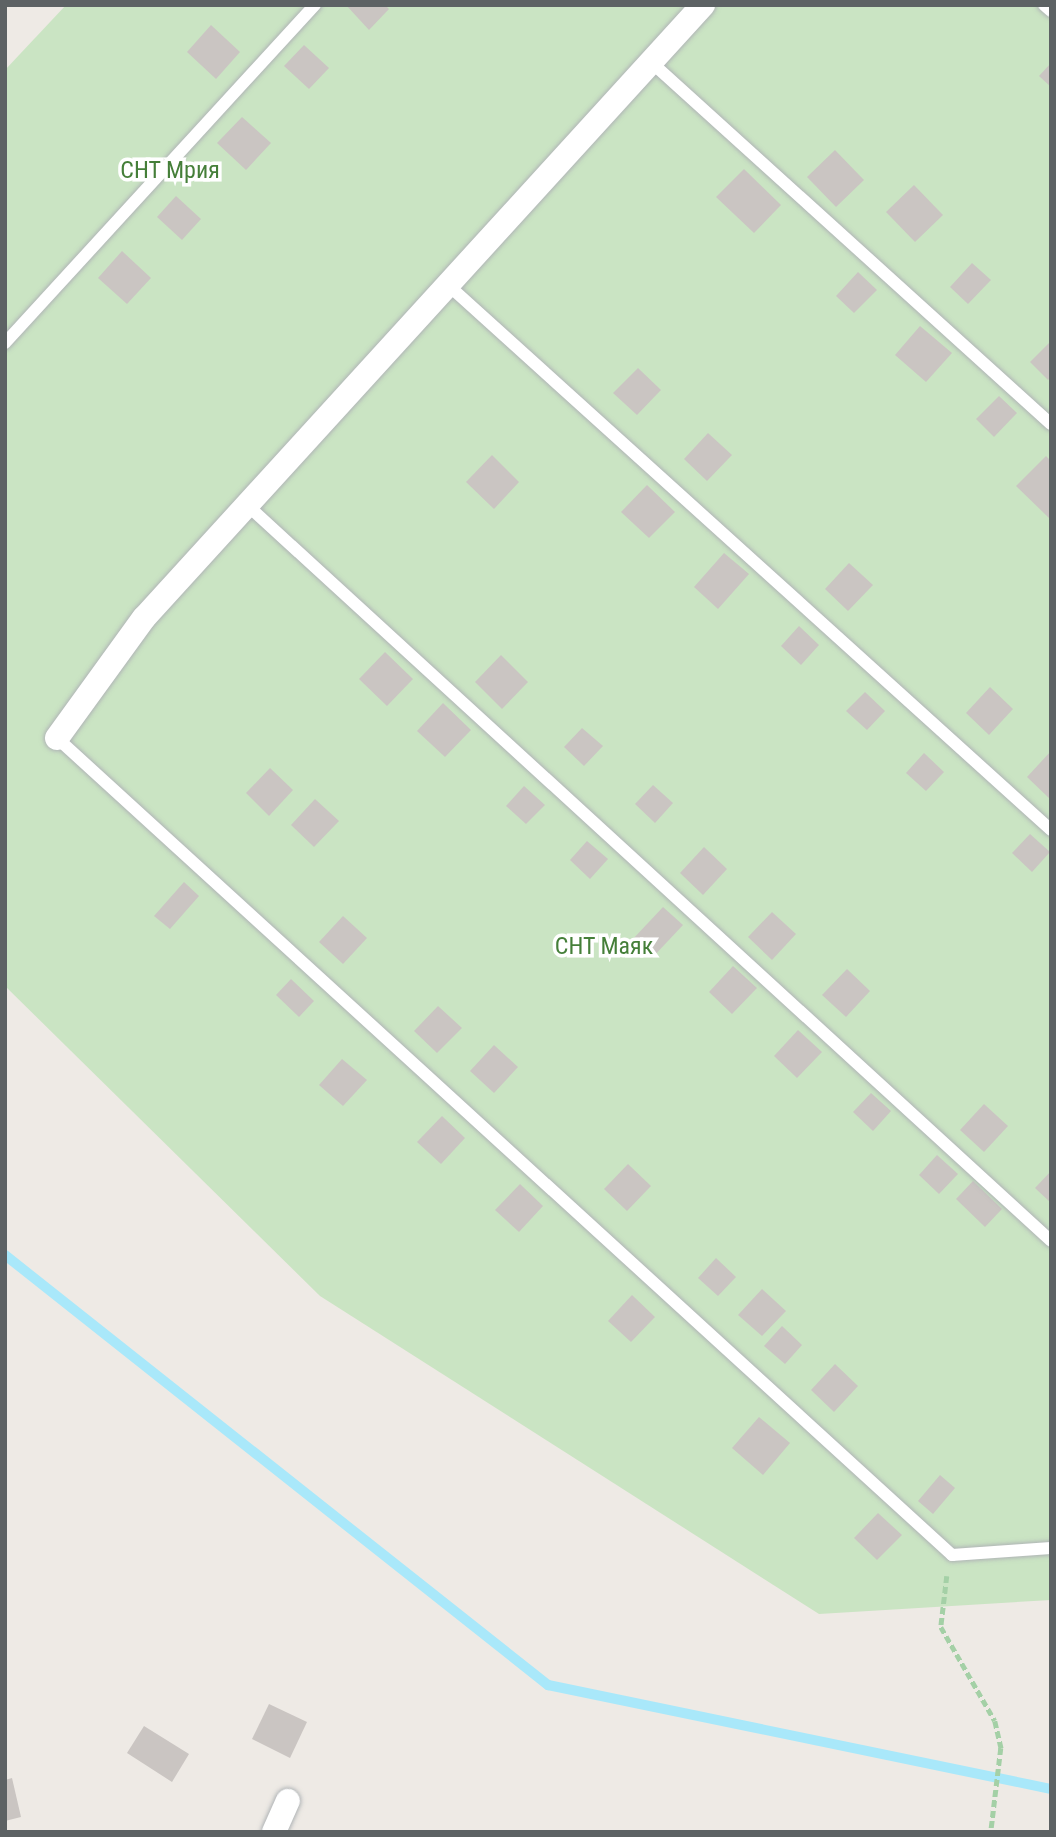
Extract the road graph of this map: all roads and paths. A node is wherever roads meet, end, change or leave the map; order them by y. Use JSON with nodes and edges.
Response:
{"nodes":[{"id":1,"x":315,"y":5,"type":"edge"},
{"id":2,"x":703,"y":5,"type":"edge"},
{"id":3,"x":1044,"y":5,"type":"edge"},
{"id":4,"x":1051,"y":11,"type":"edge"},
{"id":5,"x":651,"y":62,"type":"junction"},
{"id":6,"x":447,"y":284,"type":"junction"},
{"id":7,"x":5,"y":343,"type":"edge"},
{"id":8,"x":1051,"y":424,"type":"edge"},
{"id":9,"x":246,"y":504,"type":"junction"},
{"id":10,"x":57,"y":738,"type":"joint"},
{"id":11,"x":1051,"y":830,"type":"edge"},
{"id":12,"x":1051,"y":1241,"type":"edge"},
{"id":13,"x":1051,"y":1548,"type":"edge"},
{"id":14,"x":952,"y":1555,"type":"junction"},
{"id":15,"x":288,"y":1801,"type":"dead end"},
{"id":16,"x":274,"y":1832,"type":"edge"},
{"id":17,"x":991,"y":1832,"type":"edge"}],
"edges":[{"from":1,"to":7,"type":"lane"},
{"from":2,"to":5,"type":"street"},
{"from":3,"to":4,"type":"lane"},
{"from":5,"to":6,"type":"street"},
{"from":5,"to":8,"type":"lane"},
{"from":6,"to":9,"type":"street"},
{"from":6,"to":11,"type":"lane"},
{"from":9,"to":10,"type":"street"},
{"from":9,"to":12,"type":"lane"},
{"from":10,"to":14,"type":"lane"},
{"from":13,"to":14,"type":"lane"},
{"from":14,"to":17,"type":"path"},
{"from":15,"to":16,"type":"street"}]}
